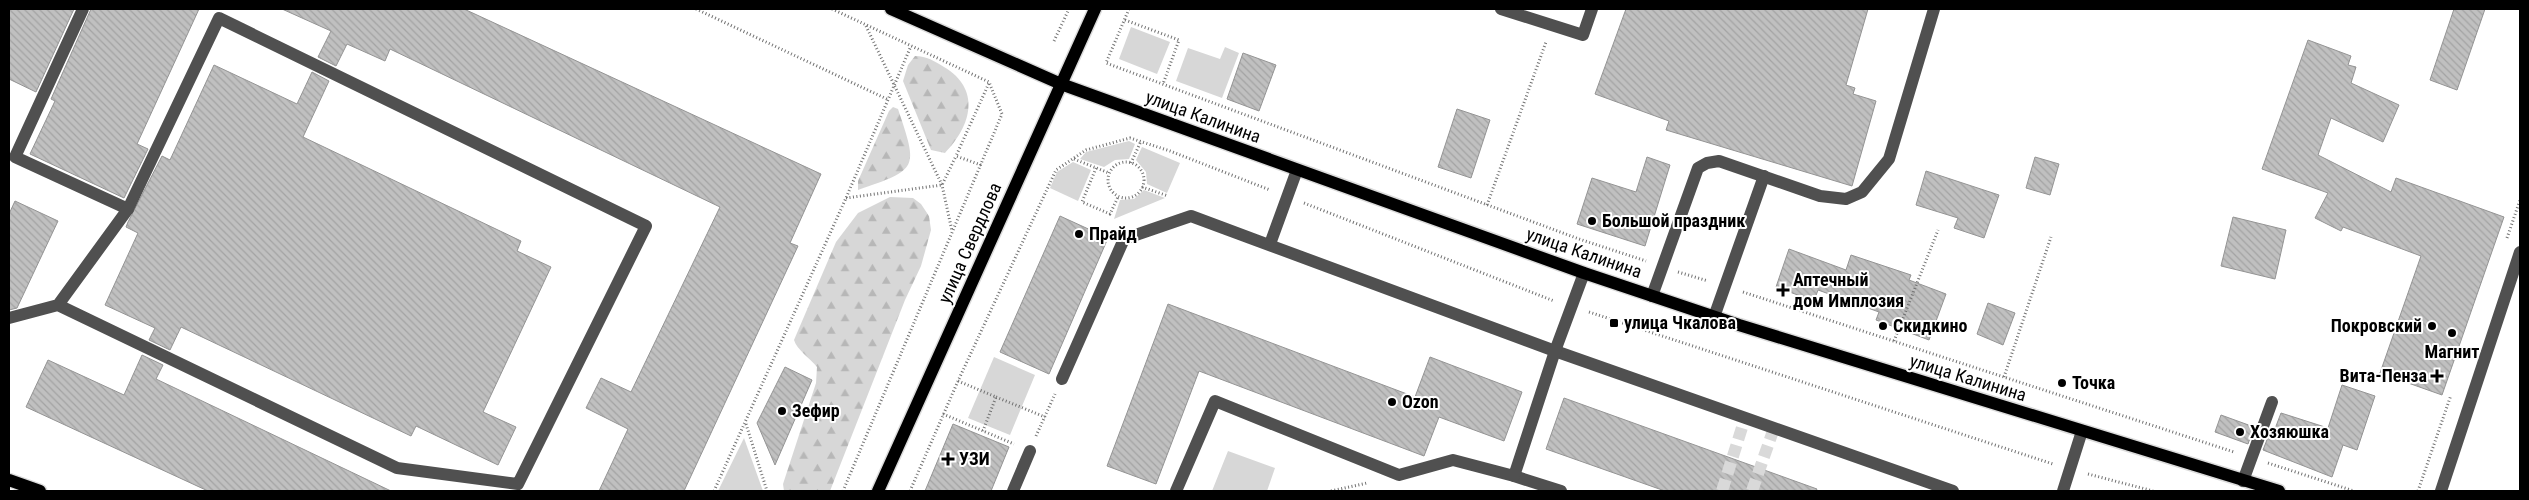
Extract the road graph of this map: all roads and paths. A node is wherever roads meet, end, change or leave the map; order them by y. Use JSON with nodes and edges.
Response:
{"nodes":[{"id":1,"x":83,"y":9,"type":"edge"},
{"id":2,"x":696,"y":9,"type":"edge"},
{"id":3,"x":832,"y":9,"type":"edge"},
{"id":4,"x":891,"y":9,"type":"edge"},
{"id":5,"x":1069,"y":9,"type":"edge"},
{"id":6,"x":1095,"y":9,"type":"edge"},
{"id":7,"x":1129,"y":9,"type":"edge"},
{"id":8,"x":1501,"y":9,"type":"edge"},
{"id":9,"x":1592,"y":9,"type":"edge"},
{"id":10,"x":1934,"y":9,"type":"edge"},
{"id":11,"x":1125,"y":20,"type":"junction"},
{"id":12,"x":866,"y":25,"type":"junction"},
{"id":13,"x":1553,"y":25,"type":"junction"},
{"id":14,"x":1054,"y":41,"type":"dead end"},
{"id":15,"x":912,"y":46,"type":"junction"},
{"id":16,"x":989,"y":82,"type":"junction"},
{"id":17,"x":1061,"y":84,"type":"junction"},
{"id":18,"x":1162,"y":84,"type":"junction"},
{"id":19,"x":894,"y":86,"type":"junction"},
{"id":20,"x":889,"y":100,"type":"junction"},
{"id":21,"x":1141,"y":141,"type":"junction"},
{"id":22,"x":12,"y":153,"type":"edge"},
{"id":23,"x":956,"y":156,"type":"junction"},
{"id":24,"x":1073,"y":159,"type":"junction"},
{"id":25,"x":1131,"y":163,"type":"junction"},
{"id":26,"x":981,"y":166,"type":"junction"},
{"id":27,"x":1096,"y":168,"type":"junction"},
{"id":28,"x":1297,"y":170,"type":"junction"},
{"id":29,"x":1110,"y":173,"type":"junction"},
{"id":30,"x":1764,"y":176,"type":"junction"},
{"id":31,"x":942,"y":186,"type":"junction"},
{"id":32,"x":1142,"y":187,"type":"junction"},
{"id":33,"x":1168,"y":196,"type":"dead end"},
{"id":34,"x":1287,"y":196,"type":"junction"},
{"id":35,"x":1118,"y":197,"type":"junction"},
{"id":36,"x":846,"y":198,"type":"junction"},
{"id":37,"x":1487,"y":205,"type":"junction"},
{"id":38,"x":128,"y":209,"type":"junction"},
{"id":39,"x":1938,"y":230,"type":"dead end"},
{"id":40,"x":952,"y":233,"type":"junction"},
{"id":41,"x":2051,"y":238,"type":"dead end"},
{"id":42,"x":1270,"y":244,"type":"junction"},
{"id":43,"x":2520,"y":252,"type":"edge"},
{"id":44,"x":1662,"y":266,"type":"junction"},
{"id":45,"x":1584,"y":273,"type":"junction"},
{"id":46,"x":1725,"y":287,"type":"junction"},
{"id":47,"x":1652,"y":296,"type":"junction"},
{"id":48,"x":58,"y":305,"type":"junction"},
{"id":49,"x":1572,"y":306,"type":"junction"},
{"id":50,"x":1714,"y":316,"type":"junction"},
{"id":51,"x":9,"y":318,"type":"edge"},
{"id":52,"x":1894,"y":342,"type":"junction"},
{"id":53,"x":1555,"y":351,"type":"junction"},
{"id":54,"x":2004,"y":377,"type":"junction"},
{"id":55,"x":1062,"y":379,"type":"joint"},
{"id":56,"x":958,"y":381,"type":"junction"},
{"id":57,"x":996,"y":398,"type":"junction"},
{"id":58,"x":2272,"y":402,"type":"dead end"},
{"id":59,"x":943,"y":414,"type":"junction"},
{"id":60,"x":1045,"y":417,"type":"junction"},
{"id":61,"x":746,"y":423,"type":"junction"},
{"id":62,"x":983,"y":431,"type":"junction"},
{"id":63,"x":2082,"y":431,"type":"junction"},
{"id":64,"x":1030,"y":451,"type":"junction"},
{"id":65,"x":2252,"y":458,"type":"junction"},
{"id":66,"x":2070,"y":469,"type":"junction"},
{"id":67,"x":1514,"y":476,"type":"junction"},
{"id":68,"x":9,"y":480,"type":"edge"},
{"id":69,"x":2243,"y":481,"type":"junction"},
{"id":70,"x":40,"y":491,"type":"edge"},
{"id":71,"x":714,"y":491,"type":"edge"},
{"id":72,"x":767,"y":491,"type":"edge"},
{"id":73,"x":843,"y":491,"type":"edge"},
{"id":74,"x":878,"y":491,"type":"edge"},
{"id":75,"x":910,"y":491,"type":"edge"},
{"id":76,"x":1013,"y":491,"type":"edge"},
{"id":77,"x":1176,"y":491,"type":"edge"},
{"id":78,"x":1562,"y":491,"type":"edge"},
{"id":79,"x":1953,"y":491,"type":"edge"},
{"id":80,"x":2063,"y":491,"type":"edge"},
{"id":81,"x":2153,"y":491,"type":"edge"},
{"id":82,"x":2279,"y":491,"type":"edge"},
{"id":83,"x":2354,"y":491,"type":"edge"},
{"id":84,"x":2441,"y":491,"type":"edge"}],
"edges":[{"from":1,"to":22,"type":"street"},
{"from":2,"to":20,"type":"path"},
{"from":3,"to":12,"type":"path"},
{"from":4,"to":17,"type":"main road","name":"улица Калинина"},
{"from":5,"to":14,"type":"path"},
{"from":6,"to":17,"type":"main road","name":"улица Свердлова"},
{"from":7,"to":11,"type":"path"},
{"from":8,"to":13,"type":"street"},
{"from":9,"to":13,"type":"street"},
{"from":10,"to":30,"type":"street"},
{"from":11,"to":18,"type":"path"},
{"from":11,"to":18,"type":"path"},
{"from":12,"to":15,"type":"path"},
{"from":12,"to":19,"type":"path"},
{"from":13,"to":37,"type":"path"},
{"from":15,"to":16,"type":"path"},
{"from":15,"to":19,"type":"path"},
{"from":16,"to":23,"type":"path"},
{"from":16,"to":26,"type":"path"},
{"from":17,"to":28,"type":"main road","name":"улица Калинина"},
{"from":17,"to":74,"type":"main road","name":"улица Свердлова"},
{"from":18,"to":37,"type":"path"},
{"from":19,"to":20,"type":"path"},
{"from":19,"to":31,"type":"path"},
{"from":20,"to":36,"type":"path"},
{"from":21,"to":24,"type":"path"},
{"from":21,"to":25,"type":"path"},
{"from":21,"to":34,"type":"path"},
{"from":22,"to":38,"type":"street"},
{"from":23,"to":26,"type":"path"},
{"from":23,"to":31,"type":"path"},
{"from":24,"to":27,"type":"path"},
{"from":24,"to":56,"type":"path"},
{"from":25,"to":29,"type":"path"},
{"from":25,"to":32,"type":"path"},
{"from":26,"to":40,"type":"path"},
{"from":27,"to":29,"type":"path"},
{"from":27,"to":35,"type":"path"},
{"from":28,"to":34,"type":"street"},
{"from":28,"to":45,"type":"main road","name":"улица Калинина"},
{"from":29,"to":35,"type":"path"},
{"from":30,"to":44,"type":"street"},
{"from":30,"to":46,"type":"street"},
{"from":31,"to":36,"type":"path"},
{"from":31,"to":40,"type":"path"},
{"from":32,"to":33,"type":"path"},
{"from":32,"to":35,"type":"path"},
{"from":34,"to":42,"type":"street"},
{"from":34,"to":49,"type":"path"},
{"from":36,"to":61,"type":"path"},
{"from":37,"to":44,"type":"path"},
{"from":38,"to":48,"type":"street"},
{"from":38,"to":48,"type":"street"},
{"from":39,"to":52,"type":"path"},
{"from":40,"to":73,"type":"path"},
{"from":41,"to":54,"type":"path"},
{"from":42,"to":53,"type":"street"},
{"from":42,"to":55,"type":"street"},
{"from":43,"to":84,"type":"street"},
{"from":44,"to":46,"type":"path"},
{"from":44,"to":47,"type":"street"},
{"from":45,"to":47,"type":"main road","name":"улица Калинина"},
{"from":45,"to":49,"type":"street"},
{"from":46,"to":50,"type":"street"},
{"from":46,"to":52,"type":"path"},
{"from":47,"to":50,"type":"main road","name":"улица Калинина"},
{"from":48,"to":51,"type":"street"},
{"from":49,"to":53,"type":"street"},
{"from":49,"to":66,"type":"path"},
{"from":50,"to":63,"type":"main road","name":"улица Калинина"},
{"from":52,"to":54,"type":"path"},
{"from":53,"to":67,"type":"street"},
{"from":53,"to":79,"type":"street"},
{"from":54,"to":65,"type":"path"},
{"from":55,"to":60,"type":"path"},
{"from":56,"to":57,"type":"path"},
{"from":56,"to":59,"type":"path"},
{"from":57,"to":60,"type":"path"},
{"from":57,"to":62,"type":"path"},
{"from":58,"to":65,"type":"street"},
{"from":59,"to":62,"type":"path"},
{"from":59,"to":75,"type":"path"},
{"from":60,"to":64,"type":"path"},
{"from":61,"to":71,"type":"path"},
{"from":61,"to":72,"type":"path"},
{"from":62,"to":64,"type":"path"},
{"from":63,"to":66,"type":"street"},
{"from":63,"to":69,"type":"main road","name":"улица Калинина"},
{"from":64,"to":76,"type":"street"},
{"from":65,"to":69,"type":"street"},
{"from":65,"to":83,"type":"path"},
{"from":66,"to":80,"type":"street"},
{"from":66,"to":81,"type":"path"},
{"from":67,"to":77,"type":"street"},
{"from":67,"to":78,"type":"street"},
{"from":68,"to":70,"type":"main road"},
{"from":69,"to":82,"type":"main road","name":"улица Калинина"}]}
